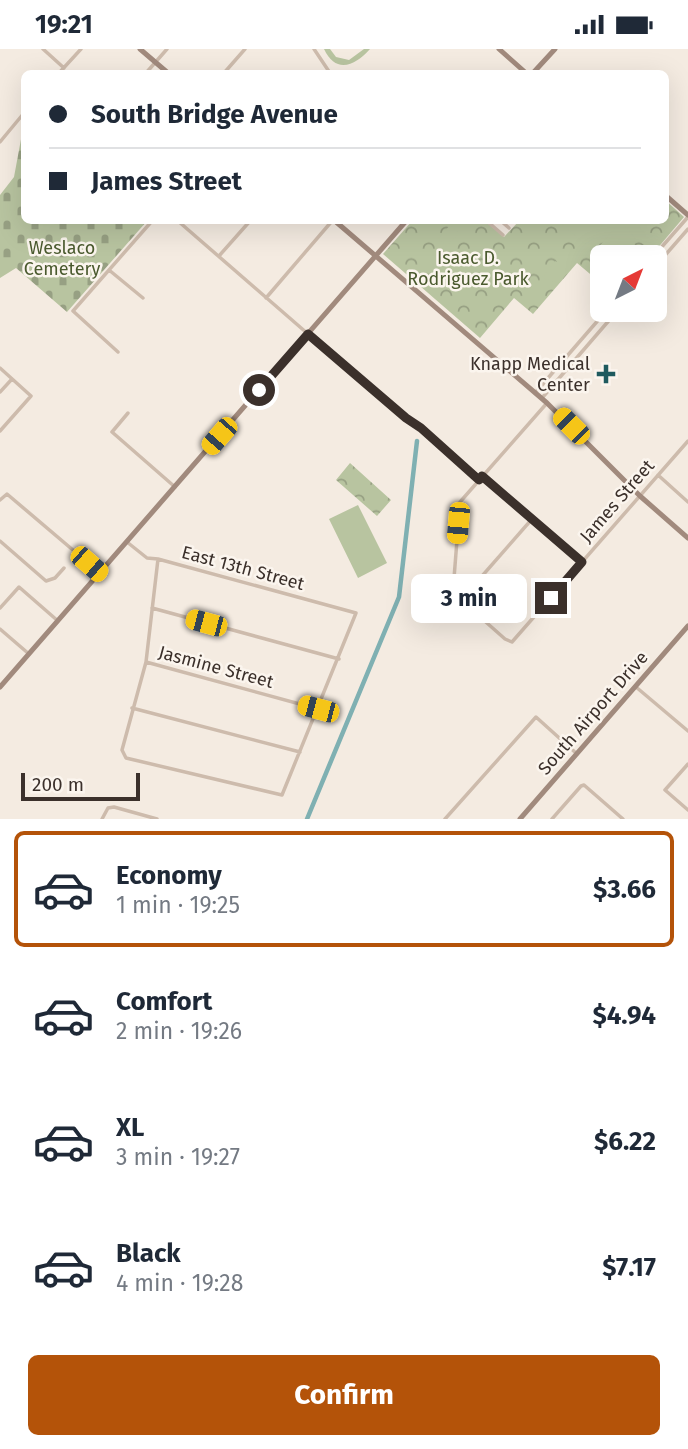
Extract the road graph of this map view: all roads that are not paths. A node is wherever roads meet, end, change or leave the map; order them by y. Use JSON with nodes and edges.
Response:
{"nodes":[{"id":1,"x":43,"y":49,"type":"edge"},
{"id":2,"x":81,"y":49,"type":"edge"},
{"id":3,"x":140,"y":49,"type":"edge"},
{"id":4,"x":167,"y":49,"type":"edge"},
{"id":5,"x":245,"y":49,"type":"edge"},
{"id":6,"x":314,"y":49,"type":"edge"},
{"id":7,"x":499,"y":49,"type":"edge"},
{"id":8,"x":555,"y":49,"type":"edge"},
{"id":9,"x":155,"y":62,"type":"junction"},
{"id":10,"x":64,"y":68,"type":"joint"},
{"id":11,"x":148,"y":70,"type":"edge"},
{"id":12,"x":164,"y":70,"type":"edge"},
{"id":13,"x":227,"y":70,"type":"edge"},
{"id":14,"x":328,"y":70,"type":"edge"},
{"id":15,"x":523,"y":70,"type":"edge"},
{"id":16,"x":536,"y":70,"type":"edge"},
{"id":17,"x":21,"y":117,"type":"edge"},
{"id":18,"x":0,"y":142,"type":"edge"},
{"id":19,"x":669,"y":199,"type":"edge"},
{"id":20,"x":688,"y":216,"type":"edge"},
{"id":21,"x":149,"y":224,"type":"edge"},
{"id":22,"x":182,"y":224,"type":"edge"},
{"id":23,"x":247,"y":224,"type":"edge"},
{"id":24,"x":331,"y":224,"type":"edge"},
{"id":25,"x":338,"y":224,"type":"edge"},
{"id":26,"x":403,"y":224,"type":"edge"},
{"id":27,"x":490,"y":224,"type":"edge"},
{"id":28,"x":504,"y":224,"type":"edge"},
{"id":29,"x":509,"y":228,"type":"dead end"},
{"id":30,"x":688,"y":229,"type":"edge"},
{"id":31,"x":503,"y":235,"type":"dead end"},
{"id":32,"x":663,"y":245,"type":"edge"},
{"id":33,"x":667,"y":253,"type":"edge"},
{"id":34,"x":376,"y":255,"type":"junction"},
{"id":35,"x":219,"y":256,"type":"junction"},
{"id":36,"x":109,"y":270,"type":"junction"},
{"id":37,"x":143,"y":298,"type":"dead end"},
{"id":38,"x":266,"y":298,"type":"junction"},
{"id":39,"x":597,"y":322,"type":"edge"},
{"id":40,"x":608,"y":322,"type":"edge"},
{"id":41,"x":308,"y":334,"type":"junction"},
{"id":42,"x":118,"y":352,"type":"dead end"},
{"id":43,"x":0,"y":368,"type":"edge"},
{"id":44,"x":12,"y":379,"type":"junction"},
{"id":45,"x":0,"y":392,"type":"edge"},
{"id":46,"x":536,"y":393,"type":"junction"},
{"id":47,"x":542,"y":398,"type":"junction"},
{"id":48,"x":547,"y":403,"type":"junction"},
{"id":49,"x":128,"y":413,"type":"dead end"},
{"id":50,"x":0,"y":431,"type":"edge"},
{"id":51,"x":688,"y":441,"type":"edge"},
{"id":52,"x":658,"y":475,"type":"junction"},
{"id":53,"x":481,"y":478,"type":"junction"},
{"id":54,"x":175,"y":487,"type":"junction"},
{"id":55,"x":640,"y":496,"type":"junction"},
{"id":56,"x":0,"y":500,"type":"edge"},
{"id":57,"x":688,"y":502,"type":"edge"},
{"id":58,"x":532,"y":519,"type":"junction"},
{"id":59,"x":688,"y":538,"type":"edge"},
{"id":60,"x":0,"y":541,"type":"edge"},
{"id":61,"x":127,"y":541,"type":"junction"},
{"id":62,"x":158,"y":559,"type":"junction"},
{"id":63,"x":582,"y":562,"type":"junction"},
{"id":64,"x":64,"y":568,"type":"dead end"},
{"id":65,"x":100,"y":573,"type":"junction"},
{"id":66,"x":461,"y":600,"type":"junction"},
{"id":67,"x":0,"y":608,"type":"edge"},
{"id":68,"x":152,"y":608,"type":"junction"},
{"id":69,"x":58,"y":621,"type":"junction"},
{"id":70,"x":688,"y":626,"type":"edge"},
{"id":71,"x":0,"y":629,"type":"edge"},
{"id":72,"x":29,"y":654,"type":"junction"},
{"id":73,"x":339,"y":659,"type":"junction"},
{"id":74,"x":146,"y":662,"type":"junction"},
{"id":75,"x":636,"y":686,"type":"junction"},
{"id":76,"x":0,"y":687,"type":"edge"},
{"id":77,"x":132,"y":708,"type":"junction"},
{"id":78,"x":318,"y":709,"type":"junction"},
{"id":79,"x":688,"y":731,"type":"edge"},
{"id":80,"x":300,"y":752,"type":"junction"},
{"id":81,"x":577,"y":754,"type":"junction"},
{"id":82,"x":688,"y":764,"type":"edge"},
{"id":83,"x":688,"y":810,"type":"edge"},
{"id":84,"x":102,"y":819,"type":"edge"},
{"id":85,"x":157,"y":819,"type":"edge"},
{"id":86,"x":445,"y":819,"type":"edge"},
{"id":87,"x":520,"y":819,"type":"edge"},
{"id":88,"x":552,"y":819,"type":"edge"},
{"id":89,"x":623,"y":819,"type":"edge"}],
"edges":[{"from":1,"to":10,"type":"street"},
{"from":2,"to":10,"type":"street"},
{"from":3,"to":9,"type":"street"},
{"from":4,"to":9,"type":"street"},
{"from":5,"to":13,"type":"street"},
{"from":6,"to":14,"type":"street"},
{"from":7,"to":15,"type":"street"},
{"from":8,"to":16,"type":"street"},
{"from":9,"to":11,"type":"street"},
{"from":9,"to":12,"type":"street"},
{"from":17,"to":18,"type":"street"},
{"from":19,"to":20,"type":"street"},
{"from":20,"to":32,"type":"street"},
{"from":21,"to":36,"type":"street"},
{"from":22,"to":35,"type":"street"},
{"from":23,"to":35,"type":"street"},
{"from":24,"to":38,"type":"street"},
{"from":25,"to":34,"type":"street"},
{"from":26,"to":34,"type":"street"},
{"from":27,"to":31,"type":"street"},
{"from":28,"to":29,"type":"street"},
{"from":30,"to":33,"type":"street"},
{"from":34,"to":41,"type":"street"},
{"from":34,"to":46,"type":"street"},
{"from":35,"to":38,"type":"street"},
{"from":36,"to":37,"type":"street"},
{"from":36,"to":42,"type":"street"},
{"from":38,"to":41,"type":"street"},
{"from":39,"to":46,"type":"street"},
{"from":40,"to":47,"type":"street"},
{"from":41,"to":53,"type":"street"},
{"from":41,"to":54,"type":"street"},
{"from":43,"to":44,"type":"street"},
{"from":44,"to":45,"type":"street"},
{"from":44,"to":50,"type":"street"},
{"from":46,"to":47,"type":"street"},
{"from":47,"to":48,"type":"street"},
{"from":48,"to":53,"type":"street"},
{"from":48,"to":55,"type":"street"},
{"from":49,"to":54,"type":"street"},
{"from":51,"to":52,"type":"street","name":"James Street"},
{"from":52,"to":55,"type":"street","name":"James Street"},
{"from":52,"to":57,"type":"street"},
{"from":53,"to":58,"type":"street"},
{"from":53,"to":66,"type":"street"},
{"from":54,"to":61,"type":"street"},
{"from":55,"to":59,"type":"street"},
{"from":55,"to":63,"type":"street","name":"James Street"},
{"from":56,"to":65,"type":"street"},
{"from":58,"to":63,"type":"street"},
{"from":58,"to":66,"type":"street"},
{"from":60,"to":64,"type":"street"},
{"from":61,"to":62,"type":"street","name":"East 13th Street"},
{"from":61,"to":65,"type":"street"},
{"from":62,"to":68,"type":"street"},
{"from":62,"to":73,"type":"street","name":"East 13th Street"},
{"from":63,"to":66,"type":"street","name":"James Street"},
{"from":65,"to":69,"type":"street"},
{"from":67,"to":69,"type":"street"},
{"from":68,"to":73,"type":"street"},
{"from":68,"to":74,"type":"street"},
{"from":69,"to":72,"type":"street"},
{"from":70,"to":75,"type":"street","name":"South Airport Drive"},
{"from":71,"to":72,"type":"street"},
{"from":72,"to":76,"type":"street"},
{"from":73,"to":78,"type":"street"},
{"from":74,"to":77,"type":"street"},
{"from":74,"to":78,"type":"street","name":"Jasmine Street"},
{"from":75,"to":79,"type":"street"},
{"from":75,"to":81,"type":"street","name":"South Airport Drive"},
{"from":77,"to":80,"type":"street"},
{"from":77,"to":80,"type":"street"},
{"from":78,"to":80,"type":"street"},
{"from":81,"to":86,"type":"street"},
{"from":81,"to":87,"type":"street","name":"South Airport Drive"},
{"from":82,"to":83,"type":"street"},
{"from":84,"to":85,"type":"street"},
{"from":88,"to":89,"type":"street"}]}
